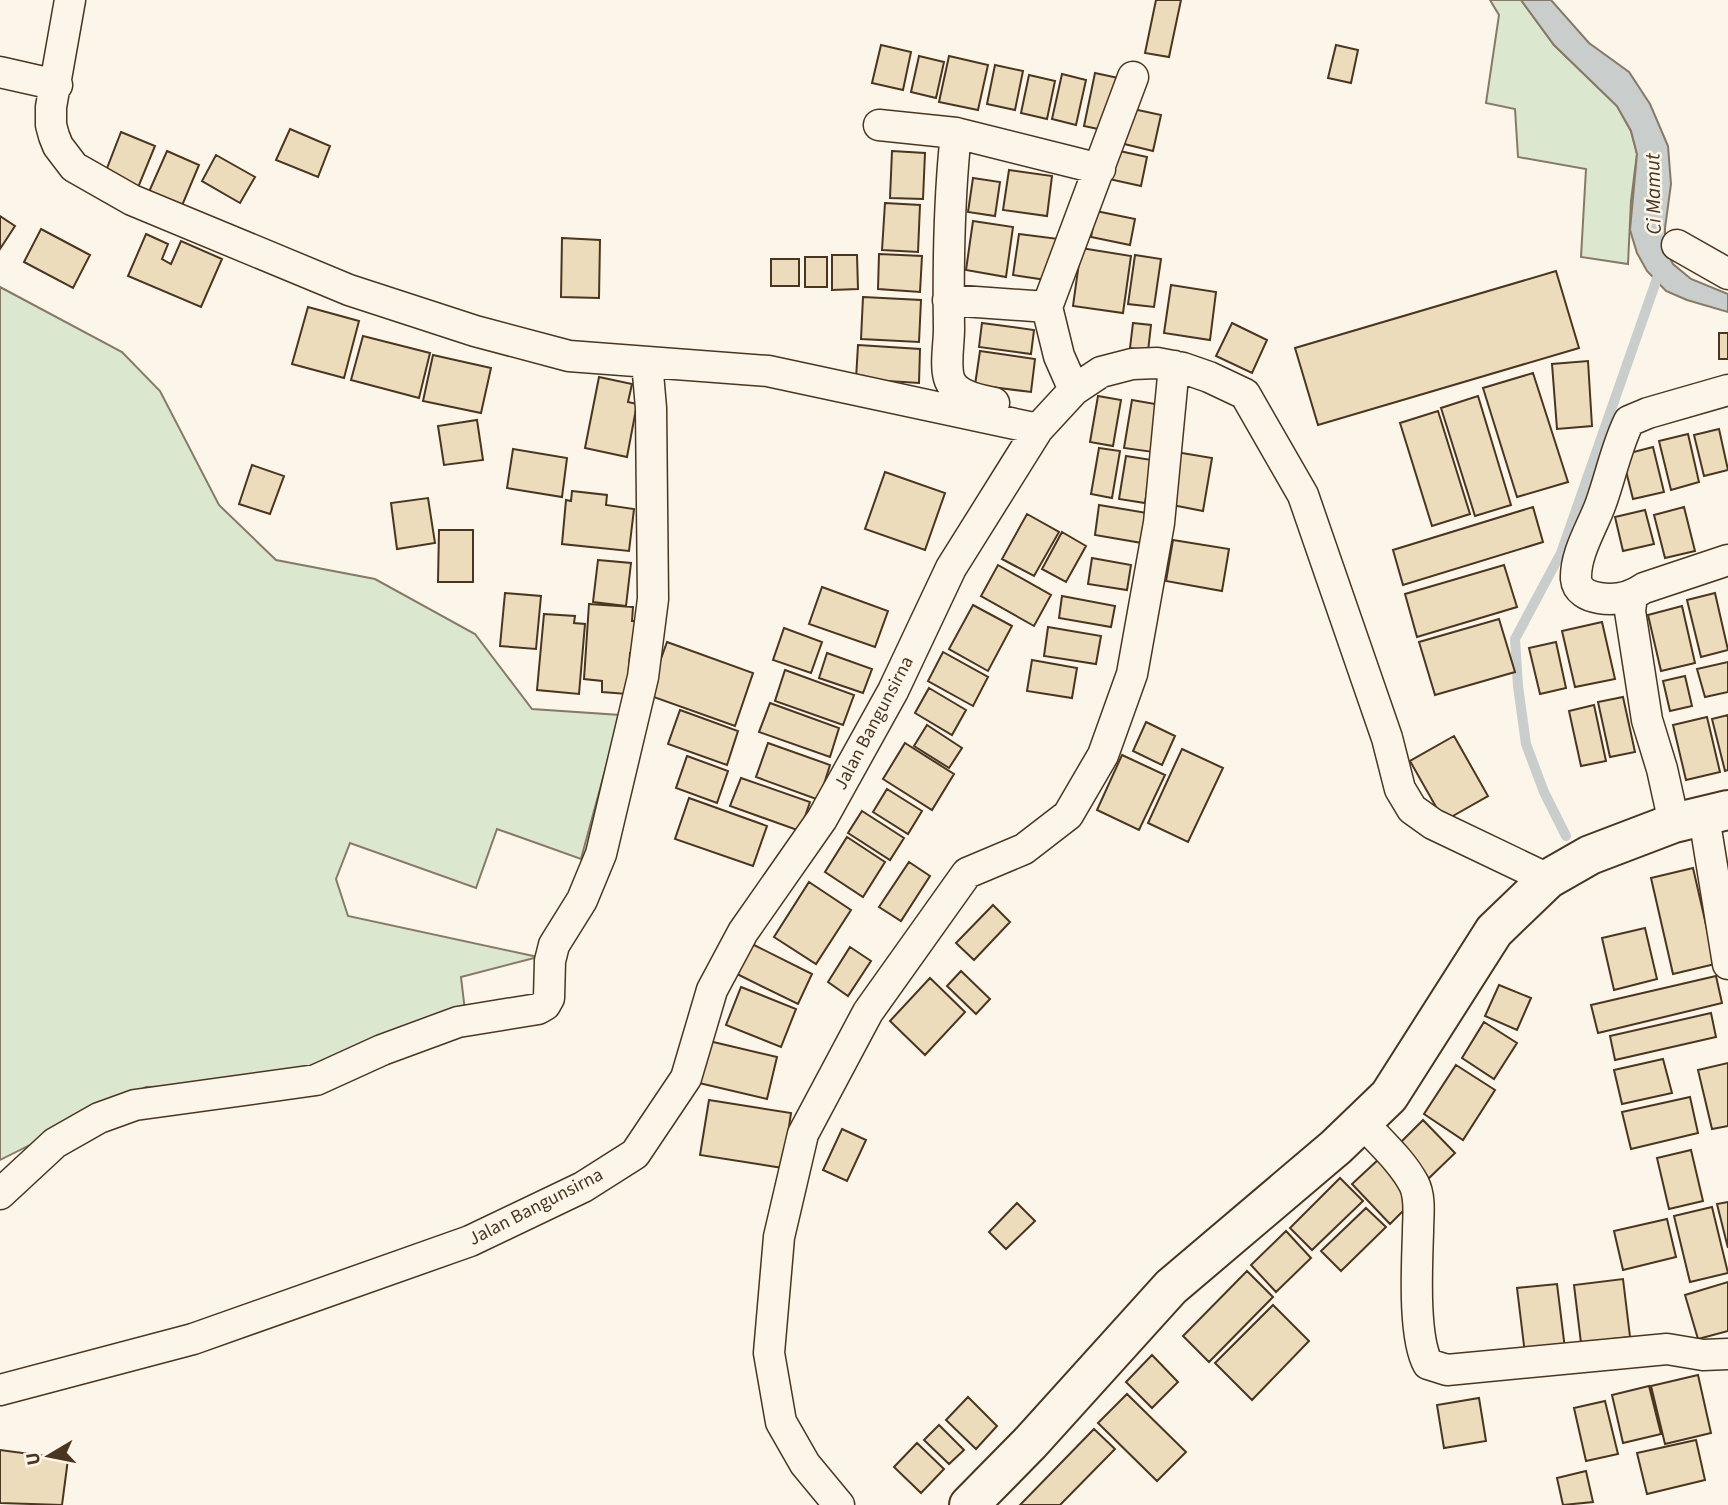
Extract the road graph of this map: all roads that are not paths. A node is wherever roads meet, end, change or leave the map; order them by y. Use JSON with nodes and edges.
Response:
{"nodes":[{"id":1,"x":70,"y":0,"type":"edge"},
{"id":2,"x":0,"y":72,"type":"edge"},
{"id":3,"x":1133,"y":77,"type":"dead end"},
{"id":4,"x":57,"y":85,"type":"junction"},
{"id":5,"x":879,"y":125,"type":"dead end"},
{"id":6,"x":956,"y":134,"type":"junction"},
{"id":7,"x":1100,"y":169,"type":"junction"},
{"id":8,"x":1677,"y":245,"type":"dead end"},
{"id":9,"x":1728,"y":274,"type":"edge"},
{"id":10,"x":948,"y":300,"type":"junction"},
{"id":11,"x":1047,"y":307,"type":"junction"},
{"id":12,"x":647,"y":362,"type":"junction"},
{"id":13,"x":1174,"y":366,"type":"junction"},
{"id":14,"x":1074,"y":390,"type":"junction"},
{"id":15,"x":1728,"y":390,"type":"edge"},
{"id":16,"x":1044,"y":423,"type":"junction"},
{"id":17,"x":1728,"y":561,"type":"edge"},
{"id":18,"x":1632,"y":596,"type":"junction"},
{"id":19,"x":1702,"y":817,"type":"edge"},
{"id":20,"x":1548,"y":879,"type":"junction"},
{"id":21,"x":1728,"y":964,"type":"edge"},
{"id":22,"x":1362,"y":1122,"type":"junction"},
{"id":23,"x":0,"y":1194,"type":"edge"},
{"id":24,"x":1728,"y":1354,"type":"edge"},
{"id":25,"x":0,"y":1390,"type":"edge"},
{"id":26,"x":839,"y":1505,"type":"edge"},
{"id":27,"x":969,"y":1505,"type":"edge"}],
"edges":[{"from":1,"to":4,"type":"street"},
{"from":2,"to":4,"type":"street"},
{"from":3,"to":7,"type":"street"},
{"from":4,"to":12,"type":"street"},
{"from":5,"to":6,"type":"street"},
{"from":6,"to":7,"type":"street"},
{"from":6,"to":10,"type":"street"},
{"from":7,"to":11,"type":"street"},
{"from":8,"to":9,"type":"street"},
{"from":10,"to":11,"type":"street"},
{"from":10,"to":16,"type":"street"},
{"from":11,"to":14,"type":"street"},
{"from":12,"to":16,"type":"street"},
{"from":12,"to":23,"type":"street"},
{"from":13,"to":14,"type":"street","name":"Jalan Bangunsirna"},
{"from":13,"to":20,"type":"street","name":"Jalan Bangunsirna"},
{"from":13,"to":26,"type":"street"},
{"from":14,"to":16,"type":"street","name":"Jalan Bangunsirna"},
{"from":15,"to":18,"type":"street"},
{"from":16,"to":25,"type":"street","name":"Jalan Bangunsirna"},
{"from":17,"to":18,"type":"street"},
{"from":18,"to":19,"type":"street"},
{"from":19,"to":20,"type":"highway"},
{"from":19,"to":21,"type":"street"},
{"from":20,"to":22,"type":"highway"},
{"from":22,"to":24,"type":"street"},
{"from":22,"to":27,"type":"highway"}]}
